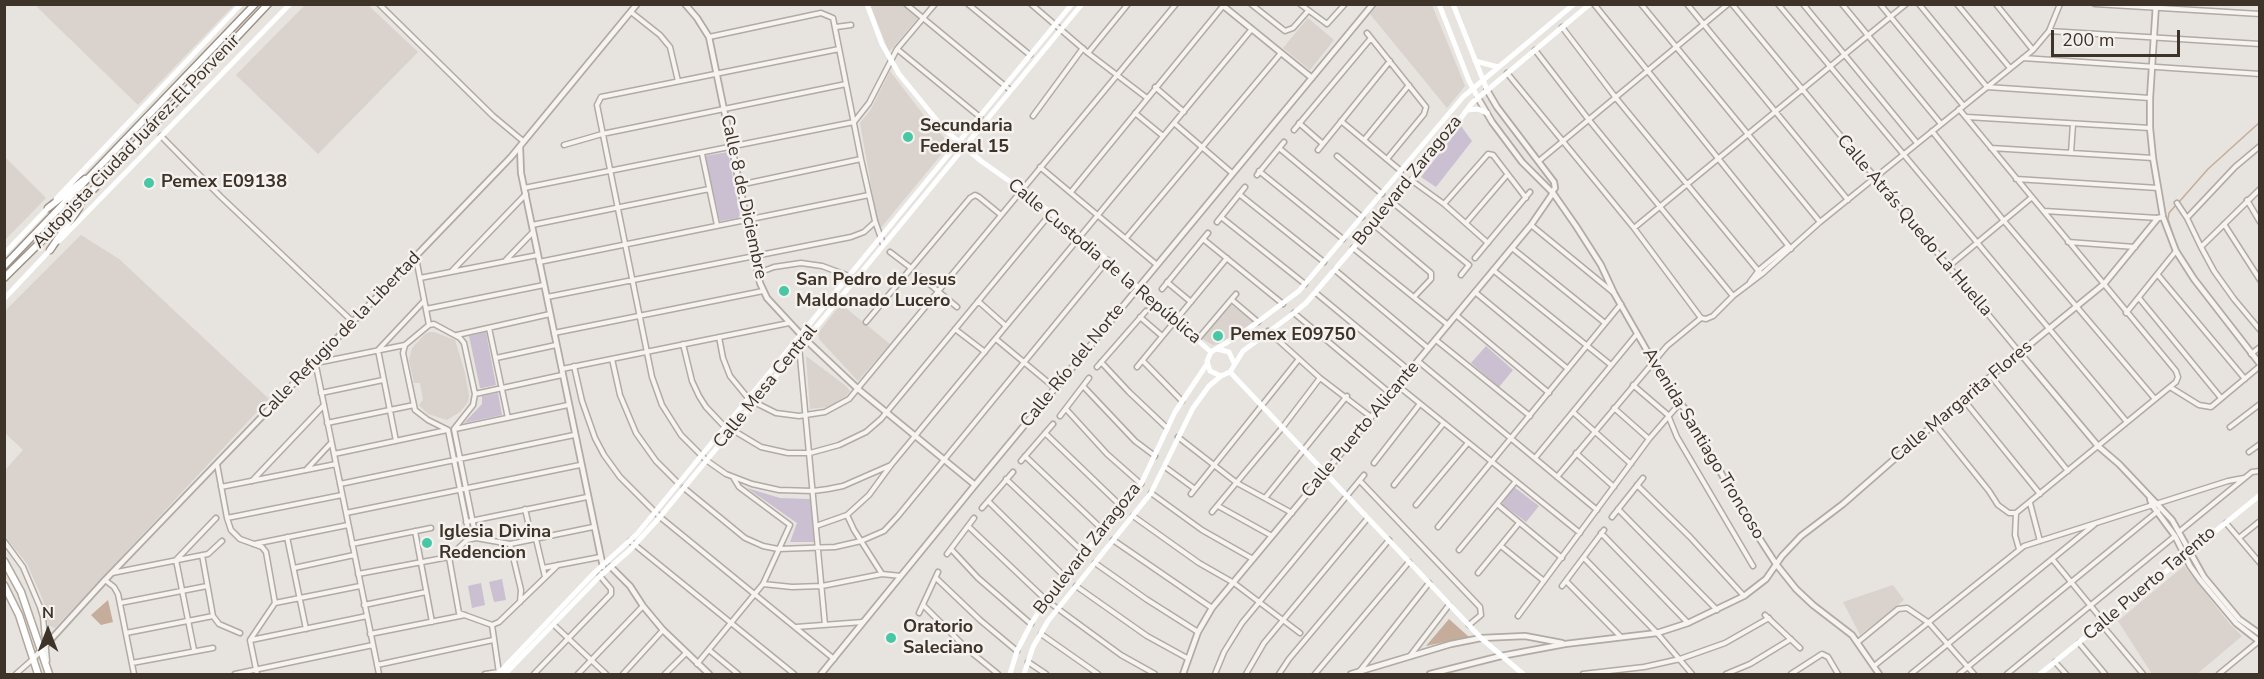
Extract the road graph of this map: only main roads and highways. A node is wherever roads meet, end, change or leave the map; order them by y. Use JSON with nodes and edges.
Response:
{"nodes":[{"id":1,"x":241,"y":4,"type":"edge"},
{"id":2,"x":255,"y":4,"type":"edge"},
{"id":3,"x":268,"y":4,"type":"edge"},
{"id":4,"x":290,"y":4,"type":"edge"},
{"id":5,"x":867,"y":4,"type":"edge"},
{"id":6,"x":1072,"y":4,"type":"edge"},
{"id":7,"x":1082,"y":4,"type":"edge"},
{"id":8,"x":1439,"y":4,"type":"edge"},
{"id":9,"x":1454,"y":4,"type":"edge"},
{"id":10,"x":1574,"y":4,"type":"edge"},
{"id":11,"x":1592,"y":4,"type":"edge"},
{"id":12,"x":1475,"y":61,"type":"junction"},
{"id":13,"x":1498,"y":67,"type":"junction"},
{"id":14,"x":1483,"y":79,"type":"junction"},
{"id":15,"x":1008,"y":88,"type":"junction"},
{"id":16,"x":1473,"y":88,"type":"junction"},
{"id":17,"x":1487,"y":90,"type":"junction"},
{"id":18,"x":1478,"y":99,"type":"junction"},
{"id":19,"x":1467,"y":110,"type":"junction"},
{"id":20,"x":1487,"y":113,"type":"road end"},
{"id":21,"x":1428,"y":141,"type":"junction"},
{"id":22,"x":962,"y":145,"type":"junction"},
{"id":23,"x":1438,"y":149,"type":"junction"},
{"id":24,"x":102,"y":165,"type":"junction"},
{"id":25,"x":89,"y":194,"type":"junction"},
{"id":26,"x":48,"y":207,"type":"junction"},
{"id":27,"x":50,"y":249,"type":"junction"},
{"id":28,"x":4,"y":254,"type":"edge"},
{"id":29,"x":6,"y":264,"type":"edge"},
{"id":30,"x":4,"y":278,"type":"edge"},
{"id":31,"x":4,"y":299,"type":"edge"},
{"id":32,"x":803,"y":336,"type":"junction"},
{"id":33,"x":1213,"y":351,"type":"junction"},
{"id":34,"x":1234,"y":363,"type":"junction"},
{"id":35,"x":1207,"y":364,"type":"junction"},
{"id":36,"x":1230,"y":372,"type":"junction"},
{"id":37,"x":1221,"y":376,"type":"junction"},
{"id":38,"x":751,"y":400,"type":"junction"},
{"id":39,"x":2259,"y":495,"type":"edge"},
{"id":40,"x":657,"y":514,"type":"junction"},
{"id":41,"x":633,"y":543,"type":"junction"},
{"id":42,"x":4,"y":561,"type":"edge"},
{"id":43,"x":600,"y":573,"type":"junction"},
{"id":44,"x":4,"y":585,"type":"edge"},
{"id":45,"x":48,"y":672,"type":"edge"},
{"id":46,"x":500,"y":674,"type":"edge"},
{"id":47,"x":38,"y":675,"type":"edge"},
{"id":48,"x":1010,"y":675,"type":"edge"},
{"id":49,"x":1024,"y":675,"type":"edge"},
{"id":50,"x":1523,"y":675,"type":"edge"},
{"id":51,"x":2040,"y":675,"type":"edge"}],
"edges":[{"from":1,"to":26,"type":"main road"},
{"from":2,"to":24,"type":"main road"},
{"from":3,"to":25,"type":"main road","name":"Autopista Ciudad Juárez-El Porvenir"},
{"from":4,"to":27,"type":"main road"},
{"from":5,"to":22,"type":"main road","name":"Calle Custodia de la República"},
{"from":6,"to":15,"type":"main road","name":"Calle Mesa Central"},
{"from":7,"to":15,"type":"main road","name":"Calle Mesa Central"},
{"from":8,"to":16,"type":"main road","name":"Avenida Santiago Troncoso"},
{"from":9,"to":12,"type":"main road","name":"Avenida Santiago Troncoso"},
{"from":10,"to":13,"type":"main road","name":"Boulevard Zaragoza"},
{"from":11,"to":17,"type":"main road","name":"Boulevard Zaragoza"},
{"from":12,"to":13,"type":"main road"},
{"from":12,"to":14,"type":"main road","name":"Avenida Santiago Troncoso"},
{"from":13,"to":14,"type":"main road","name":"Boulevard Zaragoza"},
{"from":14,"to":16,"type":"main road","name":"Boulevard Zaragoza"},
{"from":14,"to":17,"type":"main road","name":"Avenida Santiago Troncoso"},
{"from":15,"to":22,"type":"main road","name":"Calle Mesa Central"},
{"from":15,"to":22,"type":"main road","name":"Calle Mesa Central"},
{"from":16,"to":18,"type":"main road","name":"Avenida Santiago Troncoso"},
{"from":16,"to":21,"type":"main road","name":"Boulevard Zaragoza"},
{"from":17,"to":18,"type":"main road","name":"Boulevard Zaragoza"},
{"from":18,"to":19,"type":"main road","name":"Boulevard Zaragoza"},
{"from":19,"to":20,"type":"main road"},
{"from":19,"to":23,"type":"main road","name":"Boulevard Zaragoza"},
{"from":21,"to":23,"type":"main road"},
{"from":21,"to":33,"type":"main road","name":"Boulevard Zaragoza"},
{"from":22,"to":32,"type":"main road","name":"Calle Mesa Central"},
{"from":22,"to":32,"type":"main road","name":"Calle Mesa Central"},
{"from":22,"to":33,"type":"main road","name":"Calle Custodia de la República"},
{"from":23,"to":34,"type":"main road","name":"Boulevard Zaragoza"},
{"from":24,"to":26,"type":"main road"},
{"from":24,"to":29,"type":"main road"},
{"from":25,"to":27,"type":"main road"},
{"from":25,"to":30,"type":"main road","name":"Autopista Ciudad Juárez-El Porvenir"},
{"from":26,"to":28,"type":"main road"},
{"from":27,"to":31,"type":"main road"},
{"from":32,"to":38,"type":"main road","name":"Calle Mesa Central"},
{"from":32,"to":38,"type":"main road","name":"Calle Mesa Central"},
{"from":33,"to":34,"type":"main road"},
{"from":33,"to":35,"type":"main road"},
{"from":34,"to":36,"type":"main road"},
{"from":35,"to":37,"type":"main road"},
{"from":35,"to":48,"type":"main road","name":"Boulevard Zaragoza"},
{"from":36,"to":37,"type":"main road"},
{"from":36,"to":50,"type":"main road"},
{"from":37,"to":49,"type":"main road","name":"Boulevard Zaragoza"},
{"from":38,"to":40,"type":"main road","name":"Calle Mesa Central"},
{"from":38,"to":40,"type":"main road","name":"Calle Mesa Central"},
{"from":39,"to":51,"type":"main road","name":"Calle Puerto Tarento"},
{"from":40,"to":41,"type":"main road","name":"Calle Mesa Central"},
{"from":41,"to":43,"type":"main road","name":"Calle Mesa Central"},
{"from":41,"to":43,"type":"main road","name":"Calle Mesa Central"},
{"from":42,"to":45,"type":"main road"},
{"from":43,"to":46,"type":"main road","name":"Calle Mesa Central"},
{"from":43,"to":46,"type":"main road","name":"Calle Mesa Central"},
{"from":44,"to":47,"type":"main road"}]}
